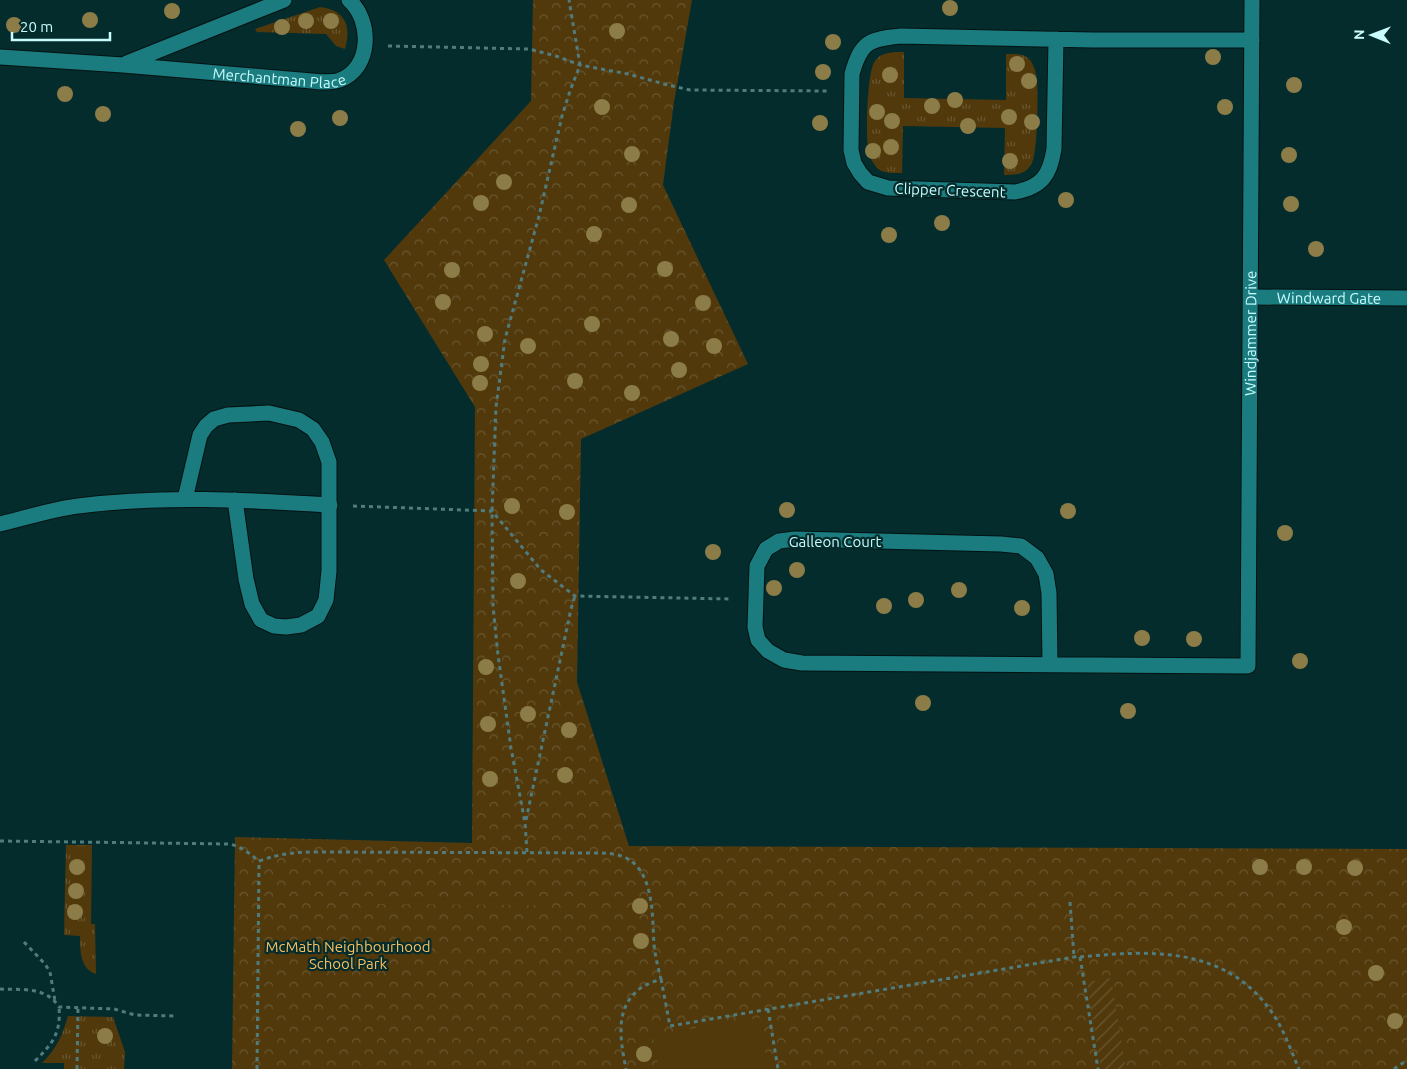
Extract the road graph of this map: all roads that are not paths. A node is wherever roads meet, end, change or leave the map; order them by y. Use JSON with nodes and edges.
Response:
{"nodes":[{"id":1,"x":284,"y":0,"type":"edge"},
{"id":2,"x":349,"y":0,"type":"edge"},
{"id":3,"x":1252,"y":0,"type":"edge"},
{"id":4,"x":1056,"y":39,"type":"junction"},
{"id":5,"x":1252,"y":40,"type":"junction"},
{"id":6,"x":0,"y":57,"type":"edge"},
{"id":7,"x":123,"y":65,"type":"junction"},
{"id":8,"x":1251,"y":297,"type":"junction"},
{"id":9,"x":1407,"y":298,"type":"edge"},
{"id":10,"x":185,"y":499,"type":"junction"},
{"id":11,"x":235,"y":500,"type":"junction"},
{"id":12,"x":330,"y":505,"type":"junction"},
{"id":13,"x":0,"y":524,"type":"edge"},
{"id":14,"x":1050,"y":664,"type":"junction"},
{"id":15,"x":1248,"y":666,"type":"joint"}],
"edges":[{"from":1,"to":7,"type":"street","name":"Merchantman Place"},
{"from":2,"to":7,"type":"street","name":"Merchantman Place"},
{"from":3,"to":5,"type":"street","name":"Windjammer Drive"},
{"from":4,"to":4,"type":"street","name":"Clipper Crescent"},
{"from":4,"to":5,"type":"street","name":"Clipper Crescent"},
{"from":5,"to":8,"type":"street","name":"Windjammer Drive"},
{"from":6,"to":7,"type":"street","name":"Merchantman Place"},
{"from":8,"to":9,"type":"street","name":"Windward Gate"},
{"from":8,"to":15,"type":"street","name":"Windjammer Drive"},
{"from":10,"to":11,"type":"street"},
{"from":10,"to":12,"type":"street"},
{"from":10,"to":13,"type":"street"},
{"from":11,"to":12,"type":"street"},
{"from":11,"to":12,"type":"street"},
{"from":14,"to":14,"type":"street","name":"Galleon Court"},
{"from":14,"to":15,"type":"street","name":"Galleon Court"}]}
